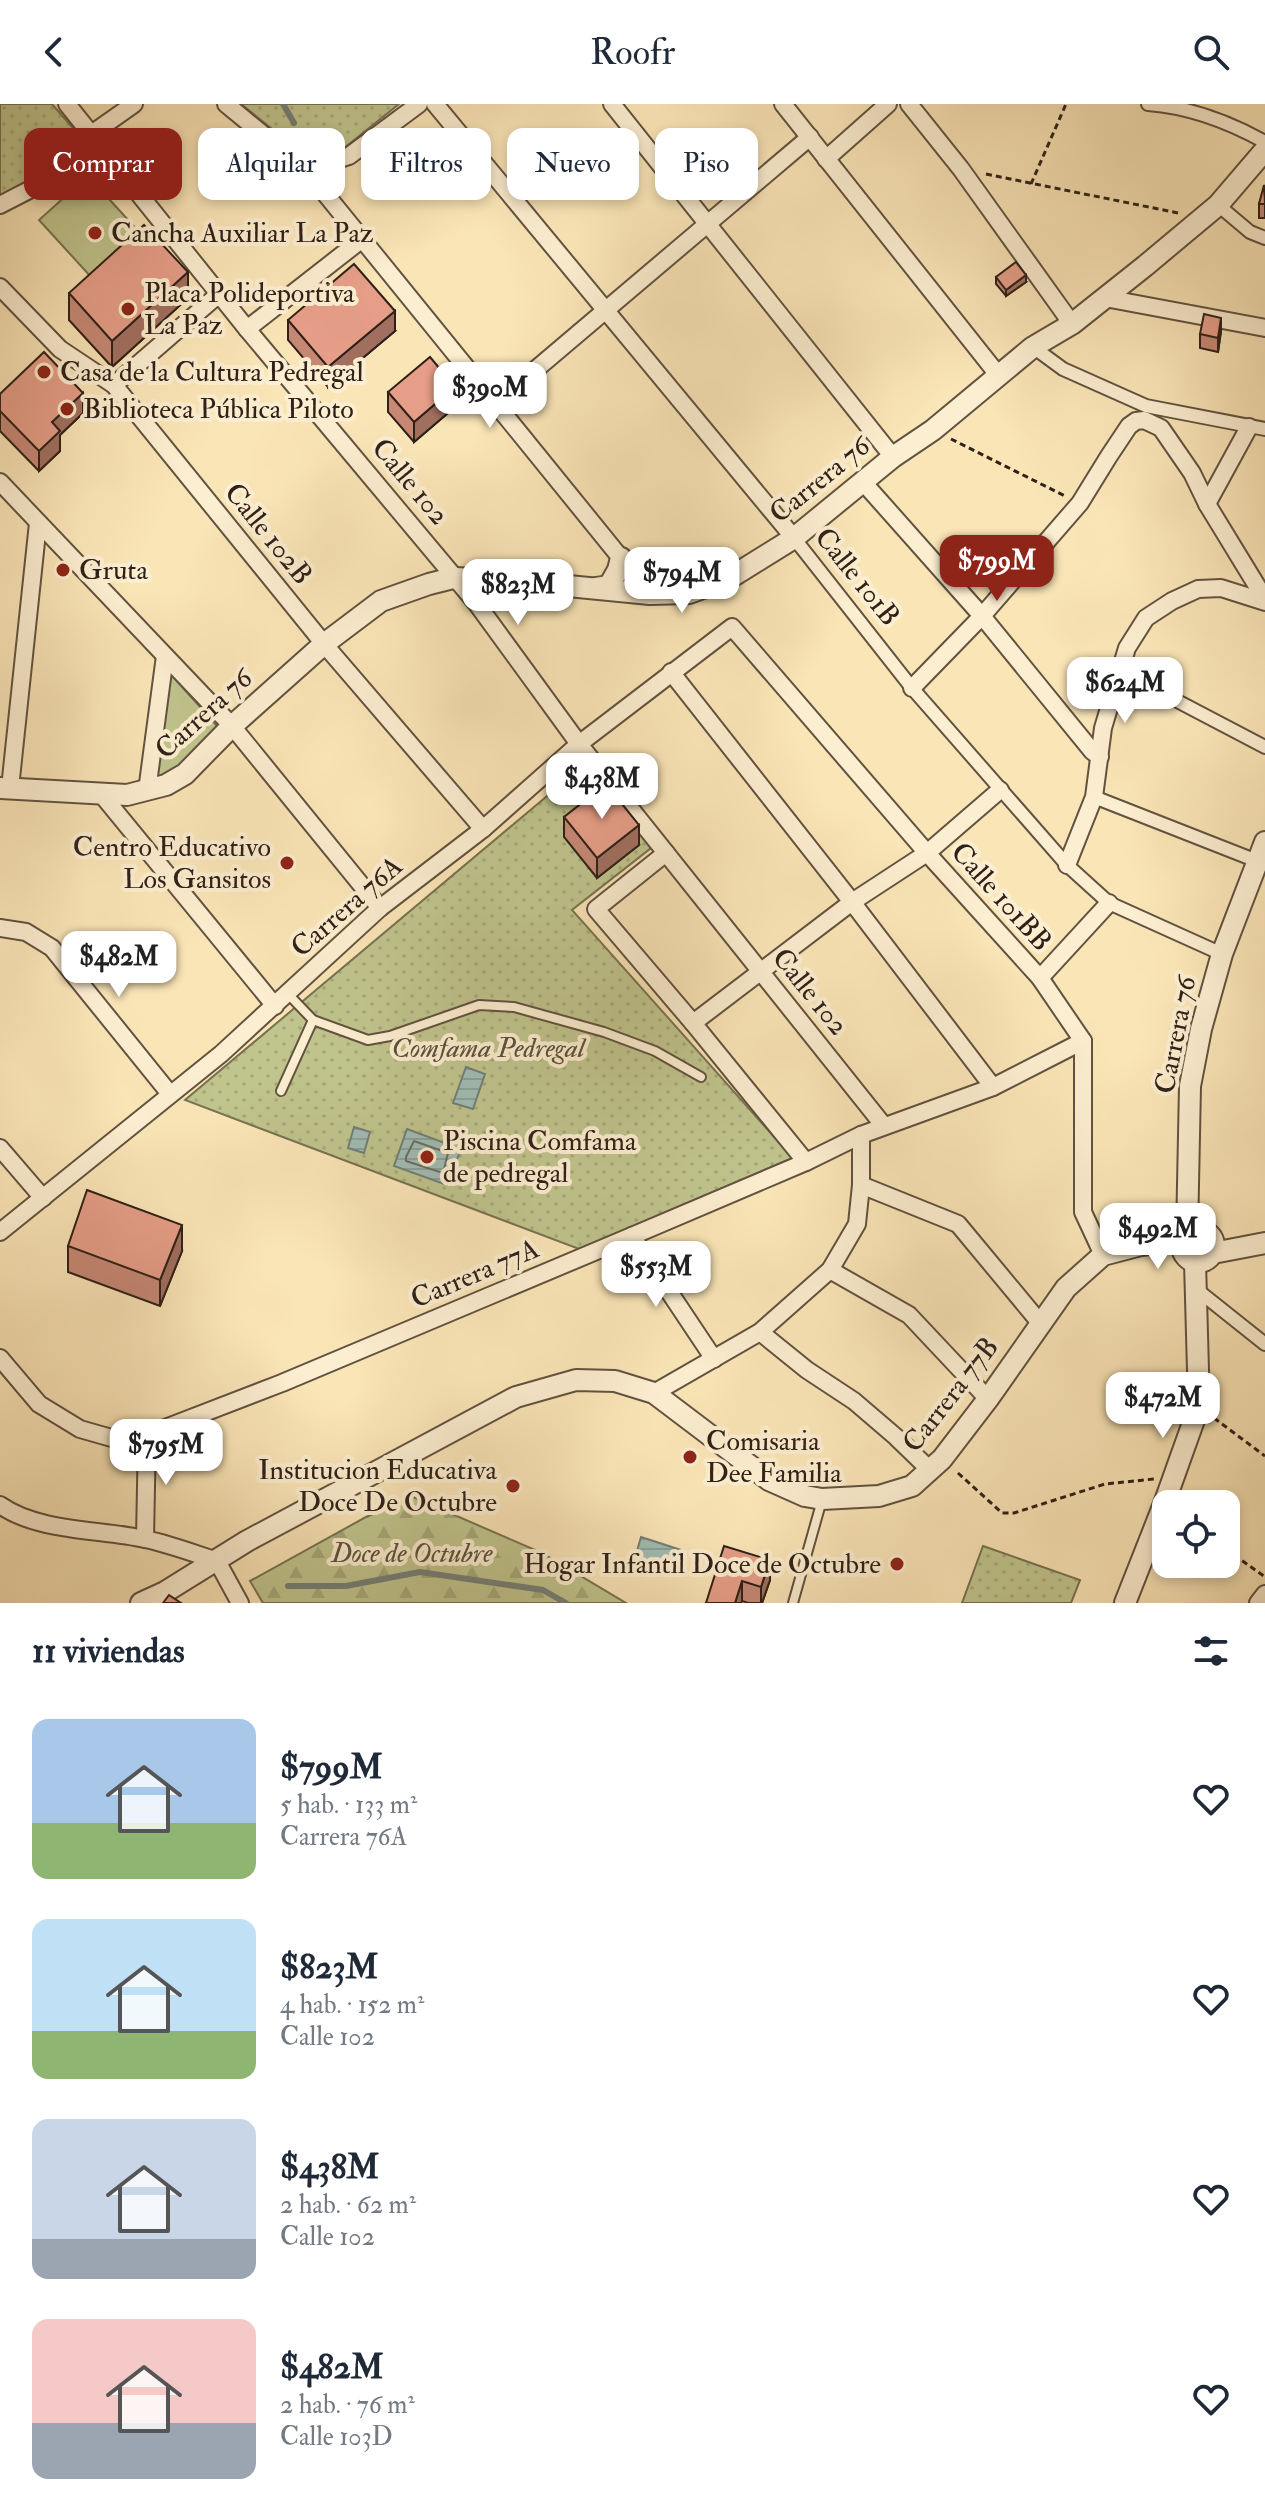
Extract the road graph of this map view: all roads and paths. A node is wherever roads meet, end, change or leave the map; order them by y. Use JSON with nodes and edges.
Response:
{"nodes":[{"id":1,"x":67,"y":104,"type":"edge"},
{"id":2,"x":134,"y":104,"type":"edge"},
{"id":3,"x":419,"y":104,"type":"edge"},
{"id":4,"x":435,"y":104,"type":"edge"},
{"id":5,"x":612,"y":104,"type":"edge"},
{"id":6,"x":783,"y":104,"type":"edge"},
{"id":7,"x":888,"y":104,"type":"edge"},
{"id":8,"x":909,"y":104,"type":"edge"},
{"id":9,"x":1066,"y":104,"type":"edge"},
{"id":10,"x":1148,"y":104,"type":"edge"},
{"id":11,"x":224,"y":105,"type":"edge"},
{"id":12,"x":85,"y":128,"type":"edge"},
{"id":13,"x":100,"y":128,"type":"edge"},
{"id":14,"x":253,"y":128,"type":"edge"},
{"id":15,"x":810,"y":137,"type":"junction"},
{"id":16,"x":1265,"y":142,"type":"edge"},
{"id":17,"x":1265,"y":150,"type":"edge"},
{"id":18,"x":345,"y":157,"type":"edge"},
{"id":19,"x":826,"y":159,"type":"junction"},
{"id":20,"x":961,"y":169,"type":"junction"},
{"id":21,"x":1031,"y":184,"type":"junction"},
{"id":22,"x":24,"y":193,"type":"edge"},
{"id":23,"x":145,"y":200,"type":"edge"},
{"id":24,"x":330,"y":200,"type":"edge"},
{"id":25,"x":0,"y":205,"type":"edge"},
{"id":26,"x":1210,"y":211,"type":"junction"},
{"id":27,"x":707,"y":224,"type":"junction"},
{"id":28,"x":1265,"y":238,"type":"edge"},
{"id":29,"x":361,"y":240,"type":"junction"},
{"id":30,"x":0,"y":287,"type":"edge"},
{"id":31,"x":219,"y":294,"type":"junction"},
{"id":32,"x":1105,"y":298,"type":"junction"},
{"id":33,"x":606,"y":310,"type":"junction"},
{"id":34,"x":1072,"y":324,"type":"junction"},
{"id":35,"x":1265,"y":328,"type":"edge"},
{"id":36,"x":247,"y":329,"type":"junction"},
{"id":37,"x":1033,"y":347,"type":"junction"},
{"id":38,"x":999,"y":376,"type":"junction"},
{"id":39,"x":114,"y":385,"type":"junction"},
{"id":40,"x":495,"y":404,"type":"junction"},
{"id":41,"x":1257,"y":428,"type":"edge"},
{"id":42,"x":933,"y":430,"type":"junction"},
{"id":43,"x":893,"y":457,"type":"junction"},
{"id":44,"x":0,"y":482,"type":"edge"},
{"id":45,"x":863,"y":482,"type":"junction"},
{"id":46,"x":1080,"y":503,"type":"junction"},
{"id":47,"x":1207,"y":504,"type":"junction"},
{"id":48,"x":38,"y":523,"type":"junction"},
{"id":49,"x":794,"y":538,"type":"junction"},
{"id":50,"x":621,"y":558,"type":"junction"},
{"id":51,"x":453,"y":578,"type":"junction"},
{"id":52,"x":596,"y":588,"type":"junction"},
{"id":53,"x":650,"y":594,"type":"junction"},
{"id":54,"x":1265,"y":601,"type":"edge"},
{"id":55,"x":982,"y":616,"type":"junction"},
{"id":56,"x":732,"y":627,"type":"joint"},
{"id":57,"x":324,"y":644,"type":"junction"},
{"id":58,"x":165,"y":656,"type":"junction"},
{"id":59,"x":1120,"y":671,"type":"junction"},
{"id":60,"x":671,"y":672,"type":"junction"},
{"id":61,"x":912,"y":688,"type":"junction"},
{"id":62,"x":232,"y":726,"type":"junction"},
{"id":63,"x":579,"y":744,"type":"junction"},
{"id":64,"x":1265,"y":747,"type":"edge"},
{"id":65,"x":1100,"y":757,"type":"junction"},
{"id":66,"x":5,"y":788,"type":"edge"},
{"id":67,"x":1000,"y":790,"type":"junction"},
{"id":68,"x":147,"y":791,"type":"junction"},
{"id":69,"x":102,"y":795,"type":"junction"},
{"id":70,"x":1094,"y":797,"type":"junction"},
{"id":71,"x":483,"y":829,"type":"junction"},
{"id":72,"x":1265,"y":842,"type":"edge"},
{"id":73,"x":666,"y":853,"type":"junction"},
{"id":74,"x":927,"y":853,"type":"junction"},
{"id":75,"x":1257,"y":861,"type":"junction"},
{"id":76,"x":1067,"y":865,"type":"junction"},
{"id":77,"x":852,"y":902,"type":"junction"},
{"id":78,"x":1109,"y":903,"type":"junction"},
{"id":79,"x":380,"y":908,"type":"junction"},
{"id":80,"x":0,"y":928,"type":"edge"},
{"id":81,"x":1222,"y":954,"type":"junction"},
{"id":82,"x":761,"y":971,"type":"junction"},
{"id":83,"x":1040,"y":978,"type":"junction"},
{"id":84,"x":282,"y":1000,"type":"junction"},
{"id":85,"x":313,"y":1020,"type":"junction"},
{"id":86,"x":693,"y":1023,"type":"junction"},
{"id":87,"x":1083,"y":1041,"type":"junction"},
{"id":88,"x":701,"y":1077,"type":"dead end"},
{"id":89,"x":993,"y":1087,"type":"junction"},
{"id":90,"x":281,"y":1091,"type":"dead end"},
{"id":91,"x":170,"y":1094,"type":"junction"},
{"id":92,"x":884,"y":1126,"type":"junction"},
{"id":93,"x":861,"y":1135,"type":"junction"},
{"id":94,"x":0,"y":1148,"type":"edge"},
{"id":95,"x":806,"y":1162,"type":"junction"},
{"id":96,"x":861,"y":1185,"type":"junction"},
{"id":97,"x":43,"y":1198,"type":"junction"},
{"id":98,"x":0,"y":1232,"type":"edge"},
{"id":99,"x":632,"y":1236,"type":"junction"},
{"id":100,"x":1257,"y":1244,"type":"edge"},
{"id":101,"x":1197,"y":1254,"type":"junction"},
{"id":102,"x":1103,"y":1255,"type":"junction"},
{"id":103,"x":830,"y":1270,"type":"junction"},
{"id":104,"x":1041,"y":1324,"type":"junction"},
{"id":105,"x":760,"y":1332,"type":"junction"},
{"id":106,"x":1265,"y":1344,"type":"edge"},
{"id":107,"x":0,"y":1358,"type":"edge"},
{"id":108,"x":714,"y":1359,"type":"junction"},
{"id":109,"x":654,"y":1393,"type":"junction"},
{"id":110,"x":988,"y":1399,"type":"junction"},
{"id":111,"x":1199,"y":1406,"type":"junction"},
{"id":112,"x":147,"y":1435,"type":"junction"},
{"id":113,"x":1265,"y":1456,"type":"edge"},
{"id":114,"x":936,"y":1465,"type":"junction"},
{"id":115,"x":1174,"y":1476,"type":"junction"},
{"id":116,"x":822,"y":1499,"type":"junction"},
{"id":117,"x":0,"y":1505,"type":"edge"},
{"id":118,"x":145,"y":1539,"type":"junction"},
{"id":119,"x":1240,"y":1559,"type":"edge"},
{"id":120,"x":217,"y":1561,"type":"junction"},
{"id":121,"x":1265,"y":1577,"type":"edge"},
{"id":122,"x":1265,"y":1595,"type":"edge"},
{"id":123,"x":141,"y":1603,"type":"edge"},
{"id":124,"x":240,"y":1603,"type":"edge"},
{"id":125,"x":793,"y":1603,"type":"edge"},
{"id":126,"x":1125,"y":1603,"type":"edge"},
{"id":127,"x":1258,"y":1603,"type":"edge"}],
"edges":[{"from":1,"to":12,"type":"street","name":"Calle 102"},
{"from":2,"to":13,"type":"street"},
{"from":3,"to":18,"type":"street"},
{"from":4,"to":33,"type":"street","name":"Calle 101B"},
{"from":5,"to":27,"type":"street"},
{"from":6,"to":15,"type":"street"},
{"from":7,"to":19,"type":"street"},
{"from":8,"to":20,"type":"street"},
{"from":9,"to":21,"type":"path"},
{"from":10,"to":16,"type":"street"},
{"from":11,"to":14,"type":"street"},
{"from":15,"to":19,"type":"street"},
{"from":15,"to":27,"type":"street"},
{"from":17,"to":26,"type":"street","name":"Carrera 76"},
{"from":19,"to":38,"type":"street"},
{"from":20,"to":21,"type":"path"},
{"from":20,"to":34,"type":"street"},
{"from":21,"to":26,"type":"path"},
{"from":22,"to":25,"type":"street"},
{"from":23,"to":31,"type":"street","name":"Calle 102"},
{"from":24,"to":29,"type":"street"},
{"from":26,"to":28,"type":"street"},
{"from":26,"to":32,"type":"street","name":"Carrera 76"},
{"from":27,"to":33,"type":"street"},
{"from":27,"to":43,"type":"street"},
{"from":29,"to":36,"type":"street"},
{"from":29,"to":40,"type":"street"},
{"from":30,"to":39,"type":"street","name":"Calle 102B"},
{"from":31,"to":36,"type":"street","name":"Calle 102"},
{"from":31,"to":39,"type":"street"},
{"from":32,"to":34,"type":"street","name":"Carrera 76"},
{"from":32,"to":35,"type":"street"},
{"from":33,"to":40,"type":"street"},
{"from":33,"to":49,"type":"street","name":"Calle 101B"},
{"from":34,"to":37,"type":"street","name":"Carrera 76"},
{"from":36,"to":51,"type":"street","name":"Calle 102"},
{"from":37,"to":38,"type":"street","name":"Carrera 76"},
{"from":37,"to":41,"type":"street"},
{"from":38,"to":42,"type":"street","name":"Carrera 76"},
{"from":39,"to":57,"type":"street","name":"Calle 102B"},
{"from":40,"to":50,"type":"street"},
{"from":41,"to":47,"type":"street"},
{"from":42,"to":43,"type":"street","name":"Carrera 76"},
{"from":42,"to":46,"type":"path"},
{"from":43,"to":45,"type":"street","name":"Carrera 76"},
{"from":44,"to":48,"type":"street"},
{"from":45,"to":49,"type":"street","name":"Carrera 76"},
{"from":45,"to":55,"type":"street"},
{"from":46,"to":47,"type":"street"},
{"from":46,"to":55,"type":"street"},
{"from":47,"to":54,"type":"street"},
{"from":48,"to":58,"type":"street"},
{"from":48,"to":66,"type":"street"},
{"from":49,"to":53,"type":"street","name":"Carrera 76"},
{"from":49,"to":61,"type":"street","name":"Calle 101B"},
{"from":50,"to":52,"type":"street"},
{"from":50,"to":53,"type":"street"},
{"from":51,"to":52,"type":"street","name":"Carrera 76"},
{"from":51,"to":57,"type":"street","name":"Carrera 76"},
{"from":51,"to":63,"type":"street","name":"Calle 102"},
{"from":52,"to":53,"type":"street","name":"Carrera 76"},
{"from":54,"to":59,"type":"street"},
{"from":55,"to":61,"type":"street"},
{"from":55,"to":65,"type":"street"},
{"from":56,"to":60,"type":"street","name":"Carrera 76A"},
{"from":56,"to":74,"type":"street","name":"Calle 101BB"},
{"from":57,"to":62,"type":"street","name":"Carrera 76"},
{"from":57,"to":71,"type":"street","name":"Calle 102B"},
{"from":58,"to":62,"type":"street"},
{"from":58,"to":68,"type":"street"},
{"from":59,"to":64,"type":"street"},
{"from":59,"to":65,"type":"street"},
{"from":60,"to":63,"type":"street","name":"Carrera 76A"},
{"from":60,"to":77,"type":"street"},
{"from":61,"to":67,"type":"street","name":"Calle 101B"},
{"from":62,"to":68,"type":"street","name":"Carrera 76"},
{"from":62,"to":79,"type":"street"},
{"from":63,"to":71,"type":"street","name":"Carrera 76A"},
{"from":63,"to":73,"type":"street","name":"Calle 102"},
{"from":65,"to":70,"type":"street"},
{"from":66,"to":69,"type":"street","name":"Carrera 76"},
{"from":67,"to":74,"type":"street"},
{"from":67,"to":76,"type":"street","name":"Calle 101B"},
{"from":68,"to":69,"type":"street","name":"Carrera 76"},
{"from":69,"to":84,"type":"street"},
{"from":70,"to":75,"type":"street"},
{"from":70,"to":76,"type":"street"},
{"from":71,"to":79,"type":"street","name":"Carrera 76A"},
{"from":72,"to":75,"type":"street","name":"Carrera 76"},
{"from":73,"to":82,"type":"street","name":"Calle 102"},
{"from":73,"to":86,"type":"street"},
{"from":74,"to":77,"type":"street"},
{"from":74,"to":83,"type":"street","name":"Calle 101BB"},
{"from":75,"to":81,"type":"street","name":"Carrera 76"},
{"from":76,"to":78,"type":"street","name":"Calle 101B"},
{"from":77,"to":82,"type":"street"},
{"from":77,"to":89,"type":"street"},
{"from":78,"to":81,"type":"street","name":"Calle 101B"},
{"from":78,"to":83,"type":"street"},
{"from":79,"to":84,"type":"street","name":"Carrera 76A"},
{"from":80,"to":91,"type":"street"},
{"from":81,"to":101,"type":"street","name":"Carrera 76"},
{"from":82,"to":86,"type":"street"},
{"from":82,"to":92,"type":"street","name":"Calle 102"},
{"from":83,"to":87,"type":"street","name":"Calle 101BB"},
{"from":84,"to":85,"type":"lane"},
{"from":84,"to":91,"type":"street","name":"Carrera 76A"},
{"from":85,"to":88,"type":"lane"},
{"from":85,"to":90,"type":"lane"},
{"from":86,"to":95,"type":"street"},
{"from":87,"to":89,"type":"street","name":"Carrera 77A"},
{"from":87,"to":102,"type":"street"},
{"from":89,"to":92,"type":"street","name":"Carrera 77A"},
{"from":91,"to":97,"type":"street","name":"Carrera 76A"},
{"from":92,"to":93,"type":"street","name":"Carrera 77A"},
{"from":93,"to":95,"type":"street","name":"Carrera 77A"},
{"from":93,"to":96,"type":"street"},
{"from":94,"to":97,"type":"street"},
{"from":95,"to":99,"type":"street","name":"Carrera 77A"},
{"from":96,"to":103,"type":"street"},
{"from":96,"to":104,"type":"street"},
{"from":97,"to":98,"type":"street","name":"Carrera 76A"},
{"from":99,"to":108,"type":"street"},
{"from":99,"to":112,"type":"street","name":"Carrera 77A"},
{"from":100,"to":101,"type":"street","name":"Carrera 77B"},
{"from":101,"to":102,"type":"street","name":"Carrera 77B"},
{"from":101,"to":106,"type":"street"},
{"from":101,"to":111,"type":"street","name":"Carrera 76"},
{"from":102,"to":104,"type":"street","name":"Carrera 77B"},
{"from":103,"to":105,"type":"street"},
{"from":103,"to":110,"type":"street"},
{"from":104,"to":110,"type":"street","name":"Carrera 77B"},
{"from":105,"to":108,"type":"street"},
{"from":105,"to":114,"type":"street"},
{"from":107,"to":112,"type":"street","name":"Carrera 77A"},
{"from":108,"to":109,"type":"street"},
{"from":109,"to":116,"type":"street","name":"Carrera 77B"},
{"from":109,"to":120,"type":"street","name":"Carrera 77B"},
{"from":110,"to":114,"type":"street","name":"Carrera 77B"},
{"from":111,"to":113,"type":"path"},
{"from":111,"to":115,"type":"street"},
{"from":112,"to":118,"type":"street"},
{"from":114,"to":115,"type":"path"},
{"from":114,"to":116,"type":"street","name":"Carrera 77B"},
{"from":115,"to":126,"type":"street"},
{"from":116,"to":125,"type":"lane"},
{"from":117,"to":118,"type":"street"},
{"from":118,"to":120,"type":"street"},
{"from":119,"to":121,"type":"path"},
{"from":120,"to":123,"type":"street","name":"Carrera 77B"},
{"from":120,"to":124,"type":"street"},
{"from":122,"to":127,"type":"street"}]}
